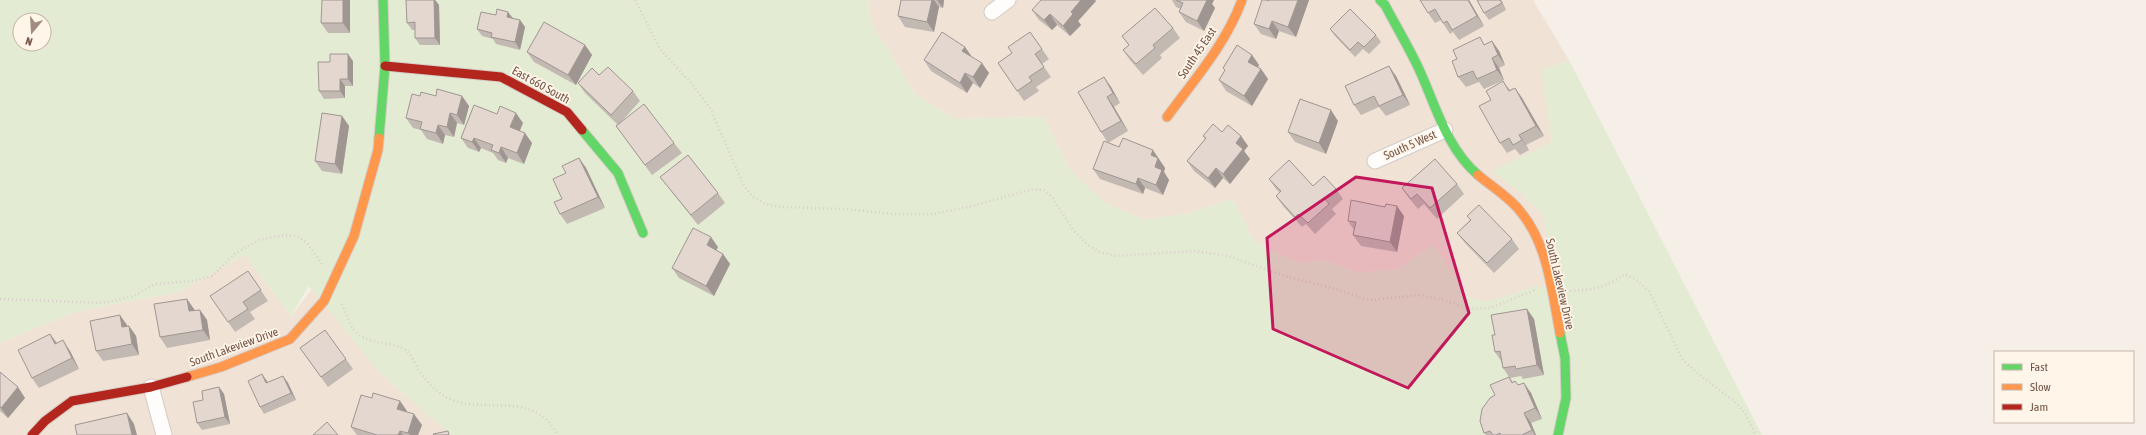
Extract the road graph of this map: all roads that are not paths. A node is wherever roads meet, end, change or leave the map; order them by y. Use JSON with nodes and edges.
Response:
{"nodes":[{"id":1,"x":383,"y":0,"type":"edge"},
{"id":2,"x":1008,"y":0,"type":"edge"},
{"id":3,"x":1242,"y":0,"type":"edge"},
{"id":4,"x":1380,"y":0,"type":"edge"},
{"id":5,"x":992,"y":12,"type":"dead end"},
{"id":6,"x":385,"y":66,"type":"junction"},
{"id":7,"x":1168,"y":117,"type":"dead end"},
{"id":8,"x":1445,"y":130,"type":"junction"},
{"id":9,"x":1376,"y":161,"type":"dead end"},
{"id":10,"x":643,"y":233,"type":"dead end"},
{"id":11,"x":151,"y":387,"type":"junction"},
{"id":12,"x":32,"y":435,"type":"edge"},
{"id":13,"x":164,"y":435,"type":"edge"},
{"id":14,"x":1558,"y":435,"type":"edge"}],
"edges":[{"from":1,"to":6,"type":"street","name":"South Lakeview Drive"},
{"from":2,"to":5,"type":"street"},
{"from":3,"to":7,"type":"street","name":"South 45 East"},
{"from":4,"to":8,"type":"street","name":"South Lakeview Drive"},
{"from":6,"to":10,"type":"street","name":"East 660 South"},
{"from":6,"to":11,"type":"street","name":"South Lakeview Drive"},
{"from":8,"to":9,"type":"street","name":"South 5 West"},
{"from":8,"to":14,"type":"street","name":"South Lakeview Drive"},
{"from":11,"to":12,"type":"street","name":"South Lakeview Drive"},
{"from":11,"to":13,"type":"street"}]}
